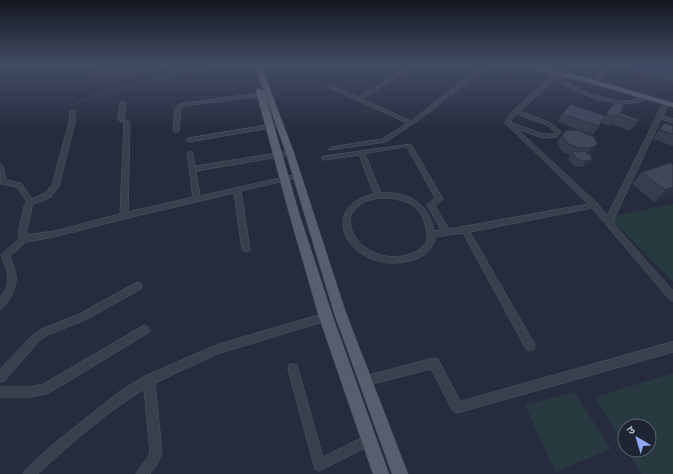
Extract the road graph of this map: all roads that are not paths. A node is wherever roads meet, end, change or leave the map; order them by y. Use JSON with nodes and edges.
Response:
{"nodes":[{"id":1,"x":259,"y":87,"type":"edge"},
{"id":2,"x":264,"y":87,"type":"edge"},
{"id":3,"x":332,"y":87,"type":"edge"},
{"id":4,"x":378,"y":87,"type":"edge"},
{"id":5,"x":458,"y":87,"type":"edge"},
{"id":6,"x":536,"y":87,"type":"edge"},
{"id":7,"x":572,"y":87,"type":"edge"},
{"id":8,"x":612,"y":87,"type":"edge"},
{"id":9,"x":622,"y":87,"type":"edge"},
{"id":10,"x":261,"y":95,"type":"junction"},
{"id":11,"x":646,"y":97,"type":"junction"},
{"id":12,"x":358,"y":99,"type":"junction"},
{"id":13,"x":123,"y":103,"type":"dead end"},
{"id":14,"x":671,"y":103,"type":"edge"},
{"id":15,"x":73,"y":111,"type":"road end"},
{"id":16,"x":516,"y":112,"type":"junction"},
{"id":17,"x":659,"y":117,"type":"junction"},
{"id":18,"x":673,"y":121,"type":"edge"},
{"id":19,"x":411,"y":123,"type":"junction"},
{"id":20,"x":508,"y":123,"type":"junction"},
{"id":21,"x":275,"y":126,"type":"junction"},
{"id":22,"x":176,"y":131,"type":"dead end"},
{"id":23,"x":189,"y":140,"type":"dead end"},
{"id":24,"x":331,"y":149,"type":"dead end"},
{"id":25,"x":361,"y":152,"type":"junction"},
{"id":26,"x":190,"y":153,"type":"dead end"},
{"id":27,"x":290,"y":153,"type":"junction"},
{"id":28,"x":277,"y":154,"type":"junction"},
{"id":29,"x":324,"y":158,"type":"dead end"},
{"id":30,"x":0,"y":166,"type":"edge"},
{"id":31,"x":192,"y":169,"type":"junction"},
{"id":32,"x":291,"y":178,"type":"junction"},
{"id":33,"x":237,"y":190,"type":"junction"},
{"id":34,"x":378,"y":196,"type":"junction"},
{"id":35,"x":197,"y":198,"type":"junction"},
{"id":36,"x":31,"y":202,"type":"junction"},
{"id":37,"x":594,"y":205,"type":"junction"},
{"id":38,"x":124,"y":216,"type":"junction"},
{"id":39,"x":610,"y":224,"type":"junction"},
{"id":40,"x":465,"y":230,"type":"junction"},
{"id":41,"x":446,"y":232,"type":"junction"},
{"id":42,"x":431,"y":235,"type":"junction"},
{"id":43,"x":24,"y":239,"type":"junction"},
{"id":44,"x":246,"y":249,"type":"dead end"},
{"id":45,"x":138,"y":286,"type":"dead end"},
{"id":46,"x":673,"y":297,"type":"edge"},
{"id":47,"x":0,"y":305,"type":"edge"},
{"id":48,"x":326,"y":316,"type":"junction"},
{"id":49,"x":145,"y":330,"type":"dead end"},
{"id":50,"x":530,"y":346,"type":"dead end"},
{"id":51,"x":673,"y":347,"type":"edge"},
{"id":52,"x":293,"y":369,"type":"dead end"},
{"id":53,"x":0,"y":377,"type":"edge"},
{"id":54,"x":149,"y":380,"type":"junction"},
{"id":55,"x":365,"y":381,"type":"junction"},
{"id":56,"x":0,"y":392,"type":"edge"},
{"id":57,"x":369,"y":440,"type":"junction"},
{"id":58,"x":29,"y":474,"type":"edge"},
{"id":59,"x":142,"y":474,"type":"edge"},
{"id":60,"x":380,"y":474,"type":"edge"},
{"id":61,"x":400,"y":474,"type":"edge"}],
"edges":[{"from":1,"to":10,"type":"main road"},
{"from":2,"to":21,"type":"main road"},
{"from":3,"to":12,"type":"street"},
{"from":4,"to":12,"type":"street"},
{"from":5,"to":19,"type":"street"},
{"from":6,"to":16,"type":"street"},
{"from":7,"to":11,"type":"street"},
{"from":8,"to":11,"type":"main road"},
{"from":9,"to":14,"type":"main road"},
{"from":10,"to":21,"type":"main road"},
{"from":10,"to":22,"type":"street"},
{"from":11,"to":14,"type":"main road"},
{"from":12,"to":19,"type":"street"},
{"from":13,"to":38,"type":"street"},
{"from":14,"to":17,"type":"street"},
{"from":15,"to":36,"type":"street"},
{"from":16,"to":20,"type":"street"},
{"from":16,"to":20,"type":"street"},
{"from":17,"to":18,"type":"street"},
{"from":17,"to":39,"type":"street"},
{"from":19,"to":24,"type":"street"},
{"from":20,"to":37,"type":"street"},
{"from":21,"to":23,"type":"street"},
{"from":21,"to":27,"type":"main road"},
{"from":21,"to":28,"type":"main road"},
{"from":25,"to":29,"type":"street"},
{"from":25,"to":34,"type":"street"},
{"from":25,"to":41,"type":"street"},
{"from":26,"to":31,"type":"street"},
{"from":27,"to":28,"type":"street"},
{"from":27,"to":32,"type":"main road"},
{"from":28,"to":31,"type":"street"},
{"from":28,"to":32,"type":"main road"},
{"from":30,"to":36,"type":"street"},
{"from":31,"to":35,"type":"street"},
{"from":32,"to":33,"type":"street"},
{"from":32,"to":48,"type":"main road"},
{"from":32,"to":55,"type":"main road"},
{"from":33,"to":35,"type":"street"},
{"from":33,"to":44,"type":"street"},
{"from":34,"to":42,"type":"street"},
{"from":34,"to":42,"type":"street"},
{"from":35,"to":38,"type":"street"},
{"from":36,"to":43,"type":"street"},
{"from":37,"to":39,"type":"street"},
{"from":37,"to":40,"type":"street"},
{"from":38,"to":43,"type":"street"},
{"from":39,"to":46,"type":"street"},
{"from":40,"to":41,"type":"street"},
{"from":40,"to":50,"type":"street"},
{"from":41,"to":42,"type":"street"},
{"from":43,"to":47,"type":"street"},
{"from":45,"to":53,"type":"street"},
{"from":48,"to":54,"type":"street"},
{"from":48,"to":57,"type":"main road"},
{"from":49,"to":56,"type":"street"},
{"from":51,"to":55,"type":"street"},
{"from":52,"to":57,"type":"street"},
{"from":54,"to":58,"type":"street"},
{"from":54,"to":59,"type":"street"},
{"from":55,"to":61,"type":"main road"},
{"from":57,"to":60,"type":"main road"}]}
